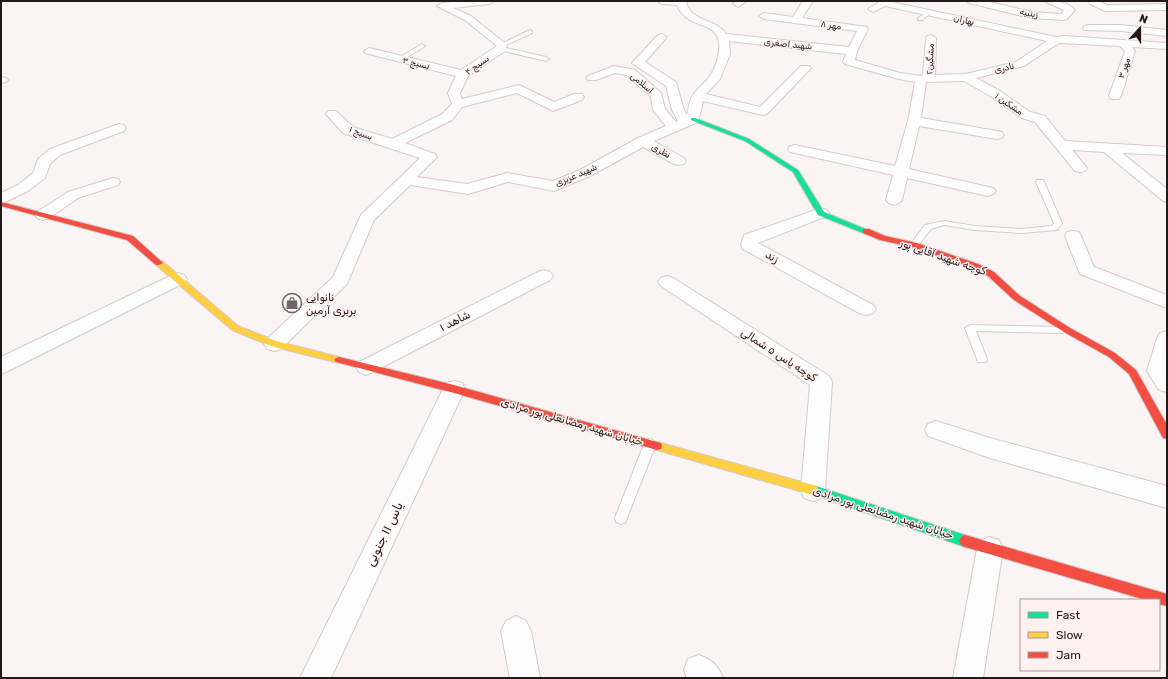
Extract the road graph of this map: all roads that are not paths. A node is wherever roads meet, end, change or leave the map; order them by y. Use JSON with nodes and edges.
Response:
{"nodes":[{"id":1,"x":489,"y":1,"type":"edge"},
{"id":2,"x":662,"y":1,"type":"edge"},
{"id":3,"x":808,"y":1,"type":"edge"},
{"id":4,"x":972,"y":1,"type":"edge"},
{"id":5,"x":1049,"y":1,"type":"edge"},
{"id":6,"x":682,"y":2,"type":"edge"},
{"id":7,"x":1093,"y":2,"type":"dead end"},
{"id":8,"x":437,"y":3,"type":"edge"},
{"id":9,"x":1167,"y":8,"type":"edge"},
{"id":10,"x":873,"y":9,"type":"dead end"},
{"id":11,"x":929,"y":13,"type":"junction"},
{"id":12,"x":764,"y":16,"type":"dead end"},
{"id":13,"x":1064,"y":16,"type":"junction"},
{"id":14,"x":920,"y":19,"type":"dead end"},
{"id":15,"x":796,"y":20,"type":"junction"},
{"id":16,"x":1088,"y":28,"type":"dead end"},
{"id":17,"x":530,"y":32,"type":"dead end"},
{"id":18,"x":1167,"y":33,"type":"edge"},
{"id":19,"x":662,"y":36,"type":"dead end"},
{"id":20,"x":723,"y":38,"type":"junction"},
{"id":21,"x":931,"y":38,"type":"dead end"},
{"id":22,"x":1056,"y":40,"type":"junction"},
{"id":23,"x":1104,"y":42,"type":"junction"},
{"id":24,"x":1123,"y":43,"type":"junction"},
{"id":25,"x":422,"y":46,"type":"dead end"},
{"id":26,"x":1167,"y":46,"type":"edge"},
{"id":27,"x":501,"y":47,"type":"junction"},
{"id":28,"x":369,"y":51,"type":"dead end"},
{"id":29,"x":852,"y":51,"type":"junction"},
{"id":30,"x":400,"y":59,"type":"junction"},
{"id":31,"x":546,"y":59,"type":"dead end"},
{"id":32,"x":805,"y":68,"type":"dead end"},
{"id":33,"x":463,"y":74,"type":"junction"},
{"id":34,"x":592,"y":78,"type":"dead end"},
{"id":35,"x":966,"y":78,"type":"junction"},
{"id":36,"x":925,"y":79,"type":"junction"},
{"id":37,"x":698,"y":96,"type":"junction"},
{"id":38,"x":1115,"y":96,"type":"dead end"},
{"id":39,"x":578,"y":97,"type":"dead end"},
{"id":40,"x":458,"y":104,"type":"junction"},
{"id":41,"x":332,"y":114,"type":"dead end"},
{"id":42,"x":914,"y":121,"type":"junction"},
{"id":43,"x":684,"y":122,"type":"junction"},
{"id":44,"x":119,"y":128,"type":"dead end"},
{"id":45,"x":997,"y":135,"type":"dead end"},
{"id":46,"x":643,"y":141,"type":"junction"},
{"id":47,"x":393,"y":144,"type":"junction"},
{"id":48,"x":1061,"y":145,"type":"junction"},
{"id":49,"x":1108,"y":148,"type":"junction"},
{"id":50,"x":795,"y":150,"type":"dead end"},
{"id":51,"x":1167,"y":151,"type":"edge"},
{"id":52,"x":679,"y":161,"type":"dead end"},
{"id":53,"x":1080,"y":168,"type":"dead end"},
{"id":54,"x":900,"y":172,"type":"junction"},
{"id":55,"x":404,"y":180,"type":"junction"},
{"id":56,"x":114,"y":182,"type":"dead end"},
{"id":57,"x":1040,"y":182,"type":"dead end"},
{"id":58,"x":988,"y":191,"type":"dead end"},
{"id":59,"x":1167,"y":196,"type":"edge"},
{"id":60,"x":1,"y":200,"type":"edge"},
{"id":61,"x":894,"y":200,"type":"dead end"},
{"id":62,"x":1,"y":204,"type":"edge"},
{"id":63,"x":821,"y":213,"type":"junction"},
{"id":64,"x":43,"y":215,"type":"junction"},
{"id":65,"x":1073,"y":236,"type":"dead end"},
{"id":66,"x":914,"y":245,"type":"junction"},
{"id":67,"x":544,"y":276,"type":"dead end"},
{"id":68,"x":178,"y":279,"type":"junction"},
{"id":69,"x":667,"y":282,"type":"dead end"},
{"id":70,"x":1167,"y":302,"type":"edge"},
{"id":71,"x":866,"y":309,"type":"dead end"},
{"id":72,"x":1067,"y":330,"type":"junction"},
{"id":73,"x":1167,"y":338,"type":"edge"},
{"id":74,"x":274,"y":344,"type":"junction"},
{"id":75,"x":982,"y":358,"type":"dead end"},
{"id":76,"x":1,"y":366,"type":"edge"},
{"id":77,"x":366,"y":367,"type":"junction"},
{"id":78,"x":1167,"y":384,"type":"edge"},
{"id":79,"x":454,"y":389,"type":"junction"},
{"id":80,"x":936,"y":430,"type":"dead end"},
{"id":81,"x":1167,"y":435,"type":"edge"},
{"id":82,"x":650,"y":444,"type":"junction"},
{"id":83,"x":813,"y":490,"type":"junction"},
{"id":84,"x":1167,"y":497,"type":"edge"},
{"id":85,"x":621,"y":518,"type":"dead end"},
{"id":86,"x":990,"y":549,"type":"junction"},
{"id":87,"x":1167,"y":600,"type":"edge"},
{"id":88,"x":516,"y":630,"type":"dead end"},
{"id":89,"x":315,"y":678,"type":"edge"},
{"id":90,"x":525,"y":678,"type":"edge"},
{"id":91,"x":968,"y":678,"type":"edge"}],
"edges":[{"from":1,"to":8,"type":"street"},
{"from":2,"to":6,"type":"street"},
{"from":3,"to":15,"type":"street"},
{"from":4,"to":13,"type":"street","name":"زینبیه"},
{"from":5,"to":13,"type":"street","name":"زینبیه"},
{"from":6,"to":20,"type":"street"},
{"from":7,"to":9,"type":"street"},
{"from":8,"to":27,"type":"street"},
{"from":10,"to":11,"type":"street","name":"بهاران"},
{"from":11,"to":14,"type":"lane"},
{"from":11,"to":22,"type":"street","name":"بهاران"},
{"from":12,"to":15,"type":"street"},
{"from":13,"to":23,"type":"street","name":"زینبیه"},
{"from":15,"to":29,"type":"street","name":"مهر ۸"},
{"from":16,"to":18,"type":"street"},
{"from":17,"to":27,"type":"lane"},
{"from":19,"to":43,"type":"street"},
{"from":20,"to":29,"type":"street","name":"شهید اصغری"},
{"from":20,"to":37,"type":"street"},
{"from":21,"to":36,"type":"street","name":"مشگین۲"},
{"from":22,"to":23,"type":"street"},
{"from":22,"to":35,"type":"street","name":"نادری"},
{"from":23,"to":24,"type":"street"},
{"from":24,"to":26,"type":"street"},
{"from":24,"to":38,"type":"street","name":"مهر ۳"},
{"from":25,"to":30,"type":"lane"},
{"from":27,"to":31,"type":"lane"},
{"from":27,"to":33,"type":"street","name":"بسیج ۴"},
{"from":28,"to":30,"type":"street","name":"بسیج ۳"},
{"from":29,"to":36,"type":"street","name":"نادری"},
{"from":30,"to":33,"type":"street","name":"بسیج ۳"},
{"from":32,"to":37,"type":"street"},
{"from":33,"to":40,"type":"street","name":"بسیج ۴"},
{"from":34,"to":43,"type":"street","name":"اسلامی"},
{"from":35,"to":36,"type":"street","name":"نادری"},
{"from":35,"to":48,"type":"street","name":"مشکین ۱"},
{"from":36,"to":42,"type":"street","name":"مشگین۲"},
{"from":37,"to":43,"type":"street"},
{"from":39,"to":40,"type":"street"},
{"from":40,"to":47,"type":"street"},
{"from":41,"to":47,"type":"street","name":"بسیج ۱"},
{"from":42,"to":45,"type":"street"},
{"from":42,"to":54,"type":"street","name":"مشگین۲"},
{"from":43,"to":46,"type":"street","name":"شهید عزیزی"},
{"from":43,"to":63,"type":"street"},
{"from":44,"to":60,"type":"street"},
{"from":46,"to":52,"type":"street","name":"نظری"},
{"from":46,"to":55,"type":"street","name":"شهید عزیزی"},
{"from":47,"to":55,"type":"street"},
{"from":48,"to":49,"type":"street"},
{"from":48,"to":53,"type":"street","name":"مشکین ۱"},
{"from":49,"to":51,"type":"street"},
{"from":49,"to":59,"type":"street"},
{"from":50,"to":54,"type":"street"},
{"from":54,"to":58,"type":"street"},
{"from":54,"to":61,"type":"street","name":"مشگین۲"},
{"from":55,"to":74,"type":"street"},
{"from":56,"to":64,"type":"street"},
{"from":57,"to":66,"type":"lane"},
{"from":62,"to":64,"type":"street","name":"خیابان شهید رمضانعلی پور مرادی"},
{"from":63,"to":66,"type":"street","name":"کوچه شهید آقایی پور"},
{"from":63,"to":71,"type":"street","name":"زند"},
{"from":64,"to":68,"type":"street","name":"خیابان شهید رمضانعلی پور مرادی"},
{"from":65,"to":70,"type":"street"},
{"from":66,"to":72,"type":"street","name":"کوچه شهید آقایی پور"},
{"from":67,"to":77,"type":"street","name":"شاهد ۱"},
{"from":68,"to":74,"type":"street","name":"خیابان شهید رمضانعلی پور مرادی"},
{"from":68,"to":76,"type":"street"},
{"from":69,"to":83,"type":"street","name":"کوچه یاس ۵ شمالی"},
{"from":72,"to":75,"type":"lane"},
{"from":72,"to":81,"type":"street","name":"کوچه شهید آقایی پور"},
{"from":73,"to":78,"type":"street"},
{"from":74,"to":77,"type":"street","name":"خیابان شهید رمضانعلی پور مرادی"},
{"from":77,"to":79,"type":"street","name":"خیابان شهید رمضانعلی پور مرادی"},
{"from":79,"to":82,"type":"street","name":"خیابان شهید رمضانعلی پور مرادی"},
{"from":79,"to":89,"type":"street","name":"یاس ۱۱ جنوبی"},
{"from":80,"to":84,"type":"street"},
{"from":82,"to":83,"type":"street","name":"خیابان شهید رمضانعلی پور مرادی"},
{"from":82,"to":85,"type":"lane"},
{"from":83,"to":86,"type":"street","name":"خیابان شهید رمضانعلی پور مرادی"},
{"from":86,"to":87,"type":"street","name":"خیابان شهید رمضانعلی پور مرادی"},
{"from":86,"to":91,"type":"street"},
{"from":88,"to":90,"type":"street"}]}
